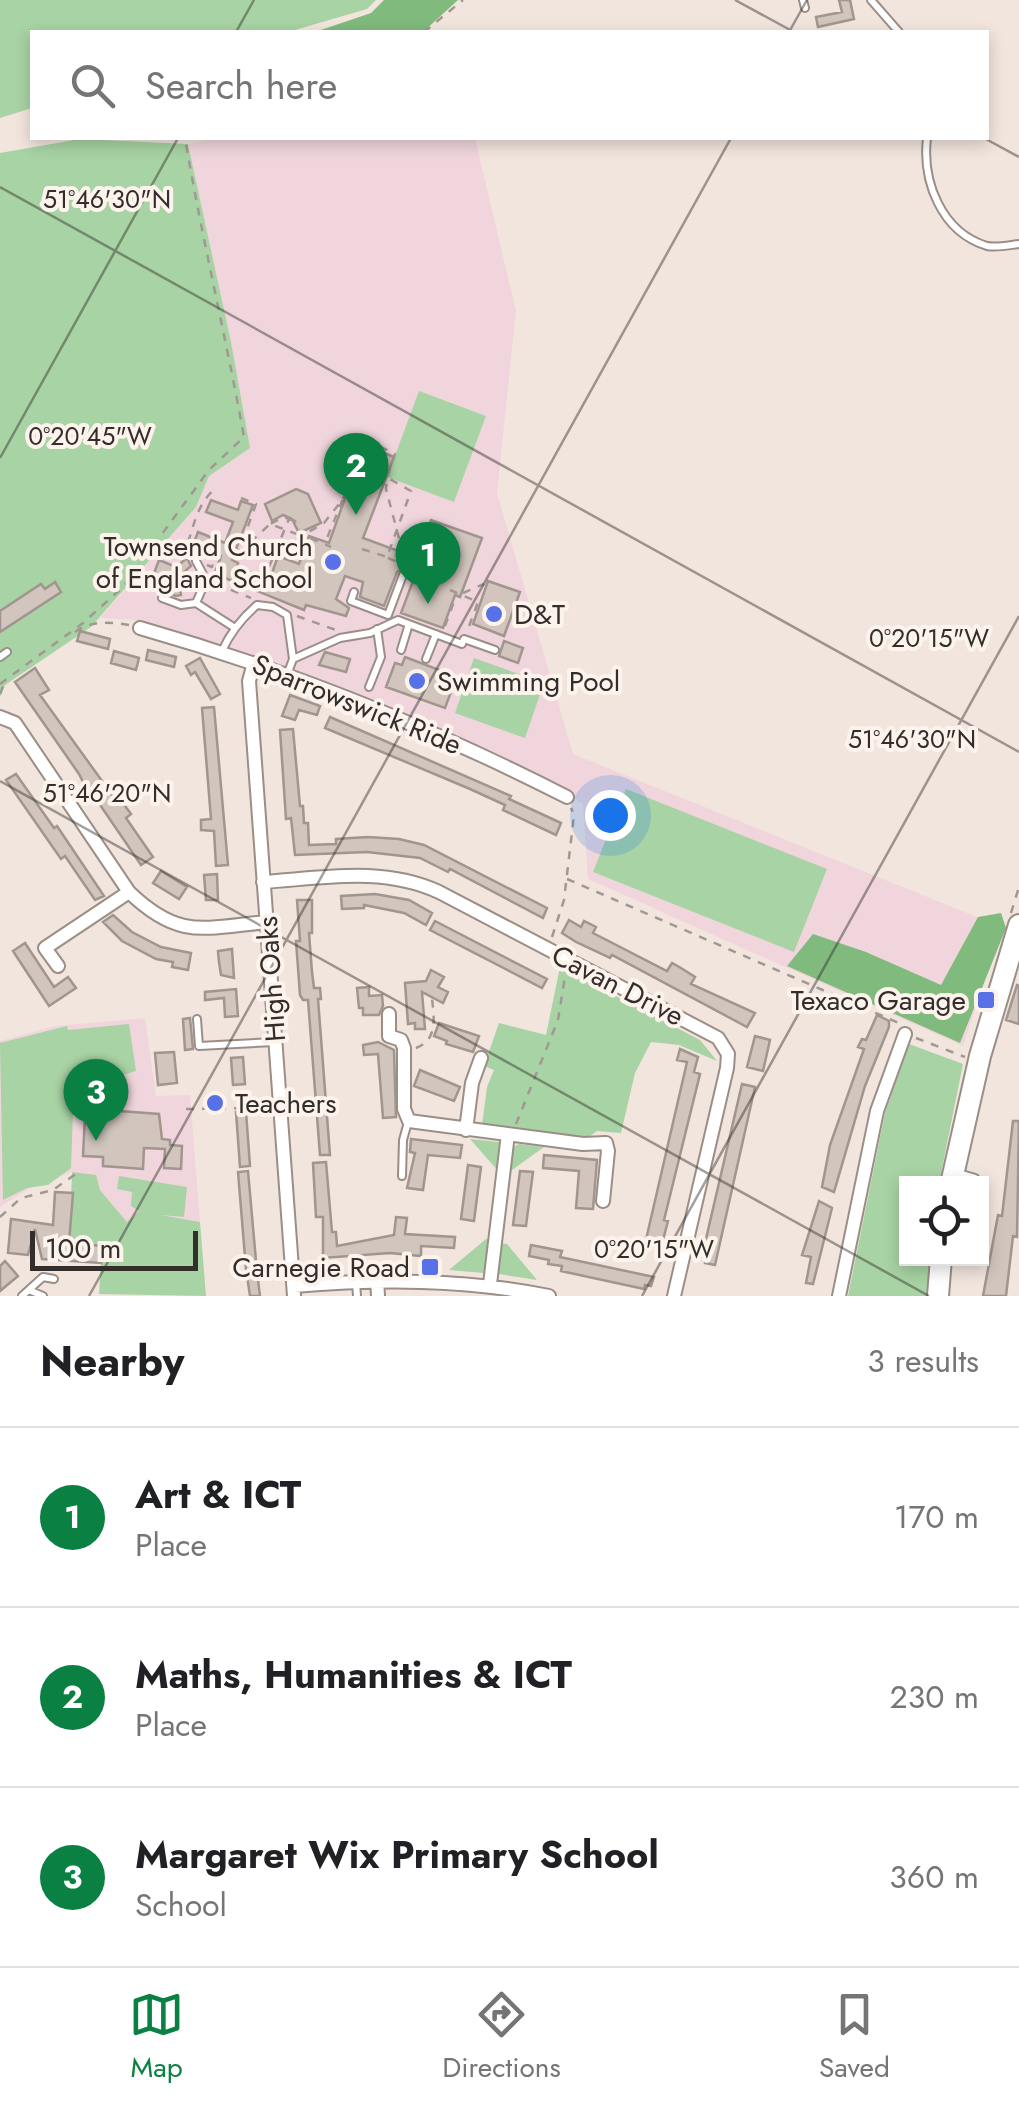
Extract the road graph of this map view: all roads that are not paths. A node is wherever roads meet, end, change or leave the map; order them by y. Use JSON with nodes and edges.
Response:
{"nodes":[{"id":1,"x":871,"y":0,"type":"edge"},
{"id":2,"x":897,"y":30,"type":"edge"},
{"id":3,"x":927,"y":140,"type":"edge"},
{"id":4,"x":1019,"y":244,"type":"edge"},
{"id":5,"x":196,"y":561,"type":"road end"},
{"id":6,"x":403,"y":574,"type":"road end"},
{"id":7,"x":354,"y":592,"type":"dead end"},
{"id":8,"x":162,"y":598,"type":"dead end"},
{"id":9,"x":196,"y":604,"type":"junction"},
{"id":10,"x":390,"y":619,"type":"junction"},
{"id":11,"x":409,"y":624,"type":"junction"},
{"id":12,"x":140,"y":628,"type":"road end"},
{"id":13,"x":235,"y":628,"type":"junction"},
{"id":14,"x":378,"y":629,"type":"junction"},
{"id":15,"x":436,"y":634,"type":"junction"},
{"id":16,"x":401,"y":650,"type":"dead end"},
{"id":17,"x":495,"y":650,"type":"dead end"},
{"id":18,"x":222,"y":651,"type":"junction"},
{"id":19,"x":293,"y":658,"type":"junction"},
{"id":20,"x":426,"y":659,"type":"dead end"},
{"id":21,"x":254,"y":663,"type":"junction"},
{"id":22,"x":288,"y":675,"type":"junction"},
{"id":23,"x":369,"y":687,"type":"dead end"},
{"id":24,"x":0,"y":716,"type":"edge"},
{"id":25,"x":567,"y":797,"type":"road end"},
{"id":26,"x":264,"y":882,"type":"junction"},
{"id":27,"x":129,"y":892,"type":"junction"},
{"id":28,"x":267,"y":922,"type":"junction"},
{"id":29,"x":1017,"y":935,"type":"edge"},
{"id":30,"x":58,"y":966,"type":"dead end"},
{"id":31,"x":389,"y":1014,"type":"dead end"},
{"id":32,"x":197,"y":1019,"type":"dead end"},
{"id":33,"x":904,"y":1034,"type":"road end"},
{"id":34,"x":276,"y":1042,"type":"junction"},
{"id":35,"x":481,"y":1058,"type":"dead end"},
{"id":36,"x":408,"y":1121,"type":"junction"},
{"id":37,"x":466,"y":1130,"type":"junction"},
{"id":38,"x":510,"y":1134,"type":"junction"},
{"id":39,"x":402,"y":1176,"type":"dead end"},
{"id":40,"x":952,"y":1176,"type":"edge"},
{"id":41,"x":603,"y":1200,"type":"dead end"},
{"id":42,"x":940,"y":1266,"type":"edge"},
{"id":43,"x":54,"y":1278,"type":"dead end"},
{"id":44,"x":377,"y":1280,"type":"junction"},
{"id":45,"x":356,"y":1281,"type":"junction"},
{"id":46,"x":490,"y":1284,"type":"junction"},
{"id":47,"x":29,"y":1290,"type":"junction"},
{"id":48,"x":294,"y":1291,"type":"edge"},
{"id":49,"x":22,"y":1296,"type":"edge"},
{"id":50,"x":43,"y":1296,"type":"edge"},
{"id":51,"x":357,"y":1296,"type":"edge"},
{"id":52,"x":378,"y":1296,"type":"edge"},
{"id":53,"x":548,"y":1296,"type":"edge"},
{"id":54,"x":674,"y":1296,"type":"edge"},
{"id":55,"x":839,"y":1296,"type":"edge"},
{"id":56,"x":938,"y":1296,"type":"edge"}],
"edges":[{"from":1,"to":2,"type":"lane"},
{"from":3,"to":4,"type":"lane"},
{"from":5,"to":9,"type":"lane"},
{"from":6,"to":10,"type":"lane"},
{"from":7,"to":10,"type":"lane"},
{"from":8,"to":9,"type":"lane"},
{"from":9,"to":13,"type":"lane"},
{"from":10,"to":11,"type":"lane"},
{"from":10,"to":14,"type":"lane"},
{"from":11,"to":15,"type":"lane"},
{"from":11,"to":16,"type":"lane"},
{"from":12,"to":18,"type":"street","name":"Sparrowswick Ride"},
{"from":13,"to":18,"type":"lane"},
{"from":13,"to":19,"type":"lane"},
{"from":14,"to":19,"type":"lane"},
{"from":14,"to":23,"type":"lane"},
{"from":15,"to":17,"type":"lane"},
{"from":15,"to":20,"type":"lane"},
{"from":18,"to":21,"type":"street","name":"Sparrowswick Ride"},
{"from":19,"to":22,"type":"lane"},
{"from":21,"to":22,"type":"street","name":"Sparrowswick Ride"},
{"from":21,"to":26,"type":"street","name":"High Oaks"},
{"from":22,"to":25,"type":"street","name":"Sparrowswick Ride"},
{"from":24,"to":27,"type":"street"},
{"from":26,"to":28,"type":"street","name":"High Oaks"},
{"from":26,"to":54,"type":"street","name":"Cavan Drive"},
{"from":27,"to":28,"type":"street"},
{"from":27,"to":30,"type":"street"},
{"from":28,"to":34,"type":"street","name":"High Oaks"},
{"from":29,"to":40,"type":"main road"},
{"from":31,"to":36,"type":"street"},
{"from":32,"to":34,"type":"lane"},
{"from":33,"to":55,"type":"street"},
{"from":34,"to":48,"type":"street","name":"High Oaks"},
{"from":35,"to":37,"type":"street"},
{"from":36,"to":37,"type":"street"},
{"from":36,"to":39,"type":"lane"},
{"from":37,"to":38,"type":"street"},
{"from":38,"to":41,"type":"street"},
{"from":38,"to":46,"type":"street"},
{"from":42,"to":56,"type":"main road"},
{"from":43,"to":47,"type":"lane"},
{"from":44,"to":45,"type":"street"},
{"from":44,"to":46,"type":"street"},
{"from":44,"to":52,"type":"street"},
{"from":45,"to":48,"type":"street"},
{"from":45,"to":51,"type":"lane"},
{"from":46,"to":53,"type":"street"},
{"from":47,"to":49,"type":"lane"},
{"from":47,"to":50,"type":"lane"}]}
